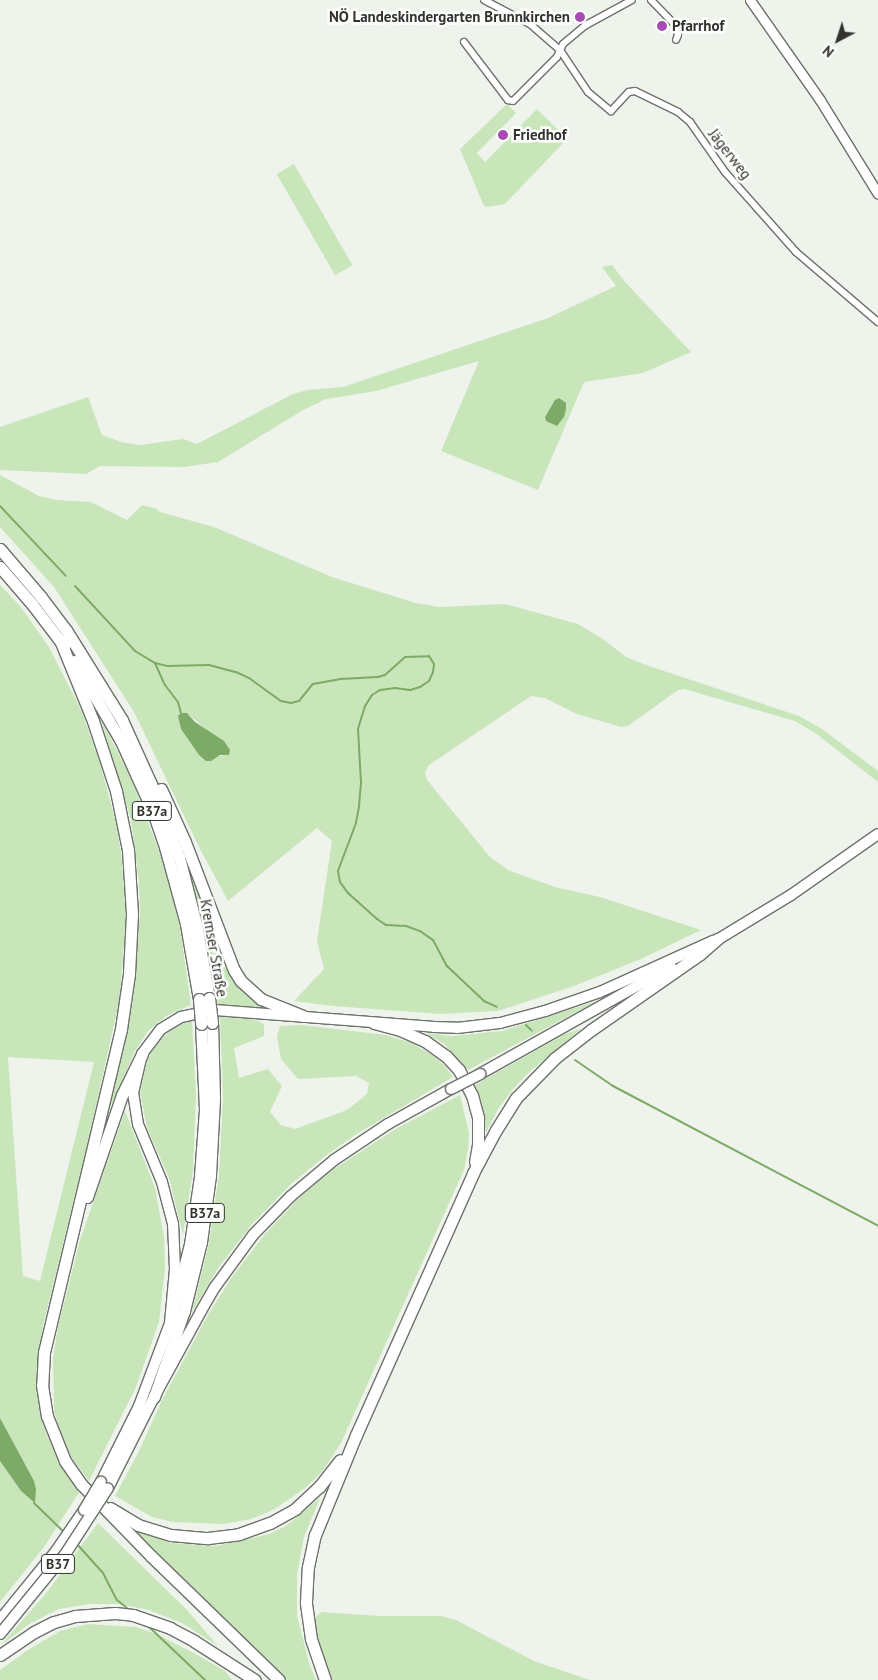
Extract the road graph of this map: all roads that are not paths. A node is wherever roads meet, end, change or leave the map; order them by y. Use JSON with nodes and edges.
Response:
{"nodes":[{"id":1,"x":484,"y":0,"type":"edge"},
{"id":2,"x":632,"y":0,"type":"edge"},
{"id":3,"x":651,"y":0,"type":"edge"},
{"id":4,"x":750,"y":0,"type":"edge"},
{"id":5,"x":676,"y":40,"type":"dead end"},
{"id":6,"x":464,"y":42,"type":"dead end"},
{"id":7,"x":560,"y":50,"type":"junction"},
{"id":8,"x":878,"y":194,"type":"edge"},
{"id":9,"x":878,"y":322,"type":"edge"},
{"id":10,"x":0,"y":549,"type":"edge"},
{"id":11,"x":0,"y":567,"type":"edge"},
{"id":12,"x":40,"y":605,"type":"junction"},
{"id":13,"x":60,"y":640,"type":"junction"},
{"id":14,"x":122,"y":720,"type":"junction"},
{"id":15,"x":878,"y":834,"type":"edge"},
{"id":16,"x":717,"y":940,"type":"junction"},
{"id":17,"x":204,"y":998,"type":"junction"},
{"id":18,"x":303,"y":1016,"type":"junction"},
{"id":19,"x":206,"y":1024,"type":"junction"},
{"id":20,"x":374,"y":1024,"type":"junction"},
{"id":21,"x":142,"y":1054,"type":"junction"},
{"id":22,"x":473,"y":1173,"type":"junction"},
{"id":23,"x":72,"y":1239,"type":"junction"},
{"id":24,"x":170,"y":1323,"type":"junction"},
{"id":25,"x":154,"y":1397,"type":"junction"},
{"id":26,"x":356,"y":1435,"type":"junction"},
{"id":27,"x":82,"y":1485,"type":"junction"},
{"id":28,"x":104,"y":1485,"type":"junction"},
{"id":29,"x":0,"y":1620,"type":"edge"},
{"id":30,"x":0,"y":1634,"type":"edge"},
{"id":31,"x":0,"y":1655,"type":"edge"},
{"id":32,"x":255,"y":1680,"type":"edge"},
{"id":33,"x":279,"y":1680,"type":"edge"},
{"id":34,"x":325,"y":1680,"type":"edge"}],
"edges":[{"from":1,"to":7,"type":"street"},
{"from":2,"to":7,"type":"street"},
{"from":3,"to":5,"type":"street"},
{"from":4,"to":8,"type":"main road"},
{"from":6,"to":7,"type":"street"},
{"from":7,"to":9,"type":"street","name":"Jägerweg"},
{"from":10,"to":12,"type":"highway","name":"Kremser Straße","number":"B37a"},
{"from":11,"to":12,"type":"highway","name":"Kremser Straße","number":"B37a"},
{"from":12,"to":13,"type":"highway","name":"Kremser Straße","number":"B37a"},
{"from":12,"to":14,"type":"highway","name":"Kremser Straße","number":"B37a"},
{"from":13,"to":17,"type":"highway","name":"Kremser Straße","number":"B37a"},
{"from":13,"to":23,"type":"highway"},
{"from":14,"to":17,"type":"highway","name":"Kremser Straße","number":"B37a"},
{"from":14,"to":18,"type":"highway"},
{"from":15,"to":16,"type":"main road"},
{"from":16,"to":20,"type":"main road"},
{"from":16,"to":22,"type":"highway"},
{"from":16,"to":25,"type":"main road","bridge":true},
{"from":17,"to":19,"type":"highway","name":"Kremser Straße","number":"B37a","bridge":true},
{"from":18,"to":20,"type":"main road"},
{"from":18,"to":21,"type":"main road"},
{"from":19,"to":24,"type":"highway","name":"Kremser Straße","number":"B37a"},
{"from":19,"to":25,"type":"highway","name":"Kremser Straße","number":"B37a"},
{"from":20,"to":22,"type":"highway"},
{"from":21,"to":23,"type":"highway"},
{"from":21,"to":24,"type":"main road"},
{"from":22,"to":26,"type":"highway"},
{"from":23,"to":27,"type":"highway"},
{"from":24,"to":28,"type":"main road","number":"B37"},
{"from":25,"to":28,"type":"main road","number":"B37"},
{"from":26,"to":27,"type":"highway"},
{"from":26,"to":34,"type":"highway"},
{"from":27,"to":33,"type":"highway"},
{"from":28,"to":29,"type":"main road","number":"B37","bridge":true},
{"from":28,"to":30,"type":"main road","number":"B37","bridge":true},
{"from":31,"to":32,"type":"highway"}]}
